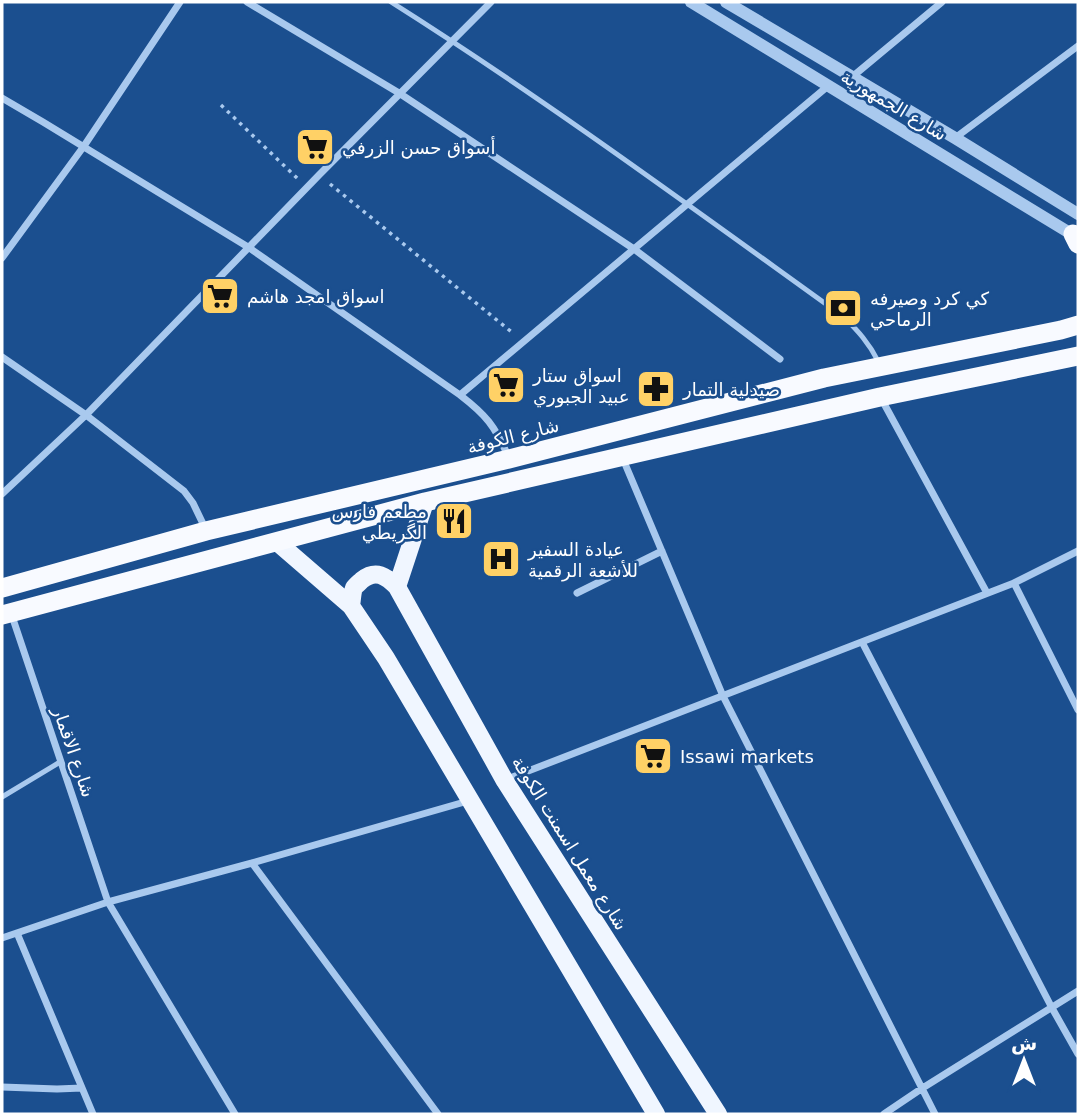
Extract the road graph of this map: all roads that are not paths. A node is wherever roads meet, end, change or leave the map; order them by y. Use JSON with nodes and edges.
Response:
{"nodes":[{"id":1,"x":180,"y":2,"type":"edge"},
{"id":2,"x":247,"y":2,"type":"edge"},
{"id":3,"x":391,"y":2,"type":"edge"},
{"id":4,"x":491,"y":2,"type":"edge"},
{"id":5,"x":691,"y":2,"type":"edge"},
{"id":6,"x":726,"y":2,"type":"edge"},
{"id":7,"x":938,"y":3,"type":"edge"},
{"id":8,"x":452,"y":40,"type":"junction"},
{"id":9,"x":1078,"y":46,"type":"edge"},
{"id":10,"x":852,"y":78,"type":"junction"},
{"id":11,"x":828,"y":86,"type":"junction"},
{"id":12,"x":399,"y":93,"type":"junction"},
{"id":13,"x":2,"y":98,"type":"edge"},
{"id":14,"x":955,"y":138,"type":"junction"},
{"id":15,"x":84,"y":146,"type":"junction"},
{"id":16,"x":688,"y":205,"type":"junction"},
{"id":17,"x":1078,"y":214,"type":"edge"},
{"id":18,"x":1077,"y":239,"type":"edge"},
{"id":19,"x":248,"y":247,"type":"junction"},
{"id":20,"x":634,"y":249,"type":"junction"},
{"id":21,"x":2,"y":258,"type":"edge"},
{"id":22,"x":1078,"y":317,"type":"edge"},
{"id":23,"x":1069,"y":328,"type":"edge"},
{"id":24,"x":1078,"y":356,"type":"edge"},
{"id":25,"x":2,"y":357,"type":"edge"},
{"id":26,"x":780,"y":359,"type":"dead end"},
{"id":27,"x":880,"y":367,"type":"junction"},
{"id":28,"x":460,"y":395,"type":"junction"},
{"id":29,"x":880,"y":397,"type":"junction"},
{"id":30,"x":86,"y":415,"type":"junction"},
{"id":31,"x":622,"y":456,"type":"junction"},
{"id":32,"x":509,"y":459,"type":"junction"},
{"id":33,"x":2,"y":494,"type":"edge"},
{"id":34,"x":425,"y":502,"type":"junction"},
{"id":35,"x":206,"y":531,"type":"junction"},
{"id":36,"x":276,"y":542,"type":"junction"},
{"id":37,"x":662,"y":551,"type":"junction"},
{"id":38,"x":1078,"y":551,"type":"edge"},
{"id":39,"x":1014,"y":583,"type":"junction"},
{"id":40,"x":397,"y":587,"type":"junction"},
{"id":41,"x":2,"y":588,"type":"edge"},
{"id":42,"x":578,"y":593,"type":"dead end"},
{"id":43,"x":987,"y":593,"type":"junction"},
{"id":44,"x":351,"y":606,"type":"junction"},
{"id":45,"x":6,"y":614,"type":"edge"},
{"id":46,"x":862,"y":642,"type":"junction"},
{"id":47,"x":723,"y":696,"type":"junction"},
{"id":48,"x":1078,"y":710,"type":"edge"},
{"id":49,"x":60,"y":762,"type":"junction"},
{"id":50,"x":505,"y":781,"type":"junction"},
{"id":51,"x":2,"y":796,"type":"edge"},
{"id":52,"x":470,"y":801,"type":"junction"},
{"id":53,"x":252,"y":863,"type":"junction"},
{"id":54,"x":108,"y":902,"type":"junction"},
{"id":55,"x":17,"y":933,"type":"junction"},
{"id":56,"x":2,"y":938,"type":"edge"},
{"id":57,"x":1078,"y":991,"type":"edge"},
{"id":58,"x":1052,"y":1008,"type":"junction"},
{"id":59,"x":1078,"y":1054,"type":"edge"},
{"id":60,"x":2,"y":1087,"type":"edge"},
{"id":61,"x":82,"y":1088,"type":"junction"},
{"id":62,"x":921,"y":1089,"type":"junction"},
{"id":63,"x":93,"y":1114,"type":"edge"},
{"id":64,"x":235,"y":1114,"type":"edge"},
{"id":65,"x":438,"y":1114,"type":"edge"},
{"id":66,"x":656,"y":1114,"type":"edge"},
{"id":67,"x":718,"y":1114,"type":"edge"},
{"id":68,"x":884,"y":1114,"type":"edge"},
{"id":69,"x":935,"y":1114,"type":"edge"}],
"edges":[{"from":1,"to":15,"type":"street"},
{"from":2,"to":12,"type":"street"},
{"from":3,"to":8,"type":"lane"},
{"from":4,"to":8,"type":"street"},
{"from":5,"to":11,"type":"street","name":"شارع الجمهورية"},
{"from":6,"to":10,"type":"street","name":"شارع الجمهورية"},
{"from":7,"to":10,"type":"street"},
{"from":8,"to":12,"type":"street"},
{"from":8,"to":16,"type":"lane"},
{"from":9,"to":14,"type":"street"},
{"from":10,"to":14,"type":"street","name":"شارع الجمهورية"},
{"from":11,"to":16,"type":"street"},
{"from":11,"to":18,"type":"street","name":"شارع الجمهورية"},
{"from":12,"to":19,"type":"street"},
{"from":12,"to":20,"type":"street"},
{"from":13,"to":15,"type":"street"},
{"from":14,"to":17,"type":"street","name":"شارع الجمهورية"},
{"from":15,"to":19,"type":"street"},
{"from":15,"to":21,"type":"street"},
{"from":16,"to":20,"type":"street"},
{"from":16,"to":27,"type":"lane"},
{"from":19,"to":28,"type":"street"},
{"from":19,"to":30,"type":"street"},
{"from":20,"to":26,"type":"street"},
{"from":20,"to":28,"type":"street"},
{"from":22,"to":23,"type":"highway"},
{"from":23,"to":27,"type":"highway","name":"شارع الكوفة"},
{"from":24,"to":29,"type":"highway"},
{"from":25,"to":30,"type":"street"},
{"from":27,"to":32,"type":"highway","name":"شارع الكوفة"},
{"from":28,"to":32,"type":"street"},
{"from":29,"to":31,"type":"highway"},
{"from":29,"to":43,"type":"street"},
{"from":30,"to":33,"type":"street"},
{"from":30,"to":35,"type":"street"},
{"from":31,"to":34,"type":"highway"},
{"from":31,"to":37,"type":"street"},
{"from":32,"to":35,"type":"highway","name":"شارع الكوفة"},
{"from":34,"to":36,"type":"highway"},
{"from":34,"to":40,"type":"main road"},
{"from":35,"to":41,"type":"highway","name":"شارع الكوفة"},
{"from":36,"to":44,"type":"main road"},
{"from":36,"to":45,"type":"highway"},
{"from":37,"to":42,"type":"street"},
{"from":37,"to":47,"type":"street"},
{"from":38,"to":39,"type":"street"},
{"from":39,"to":43,"type":"street"},
{"from":39,"to":48,"type":"street"},
{"from":40,"to":44,"type":"main road"},
{"from":40,"to":50,"type":"main road","name":"شارع معمل اسمنت الكوفة"},
{"from":43,"to":46,"type":"street"},
{"from":44,"to":52,"type":"main road"},
{"from":45,"to":49,"type":"street","name":"شارع الاقمار"},
{"from":46,"to":47,"type":"street"},
{"from":46,"to":58,"type":"street"},
{"from":47,"to":50,"type":"street"},
{"from":47,"to":62,"type":"street"},
{"from":49,"to":51,"type":"lane"},
{"from":49,"to":54,"type":"street","name":"شارع الاقمار"},
{"from":50,"to":67,"type":"main road","name":"شارع معمل اسمنت الكوفة"},
{"from":52,"to":53,"type":"street"},
{"from":52,"to":66,"type":"main road"},
{"from":53,"to":54,"type":"street"},
{"from":53,"to":65,"type":"street"},
{"from":54,"to":55,"type":"street"},
{"from":54,"to":64,"type":"street","name":"شارع الاقمار"},
{"from":55,"to":56,"type":"street"},
{"from":55,"to":61,"type":"street"},
{"from":57,"to":58,"type":"street"},
{"from":58,"to":59,"type":"street"},
{"from":58,"to":62,"type":"street"},
{"from":60,"to":61,"type":"street"},
{"from":61,"to":63,"type":"street"},
{"from":62,"to":68,"type":"street"},
{"from":62,"to":69,"type":"street"}]}
